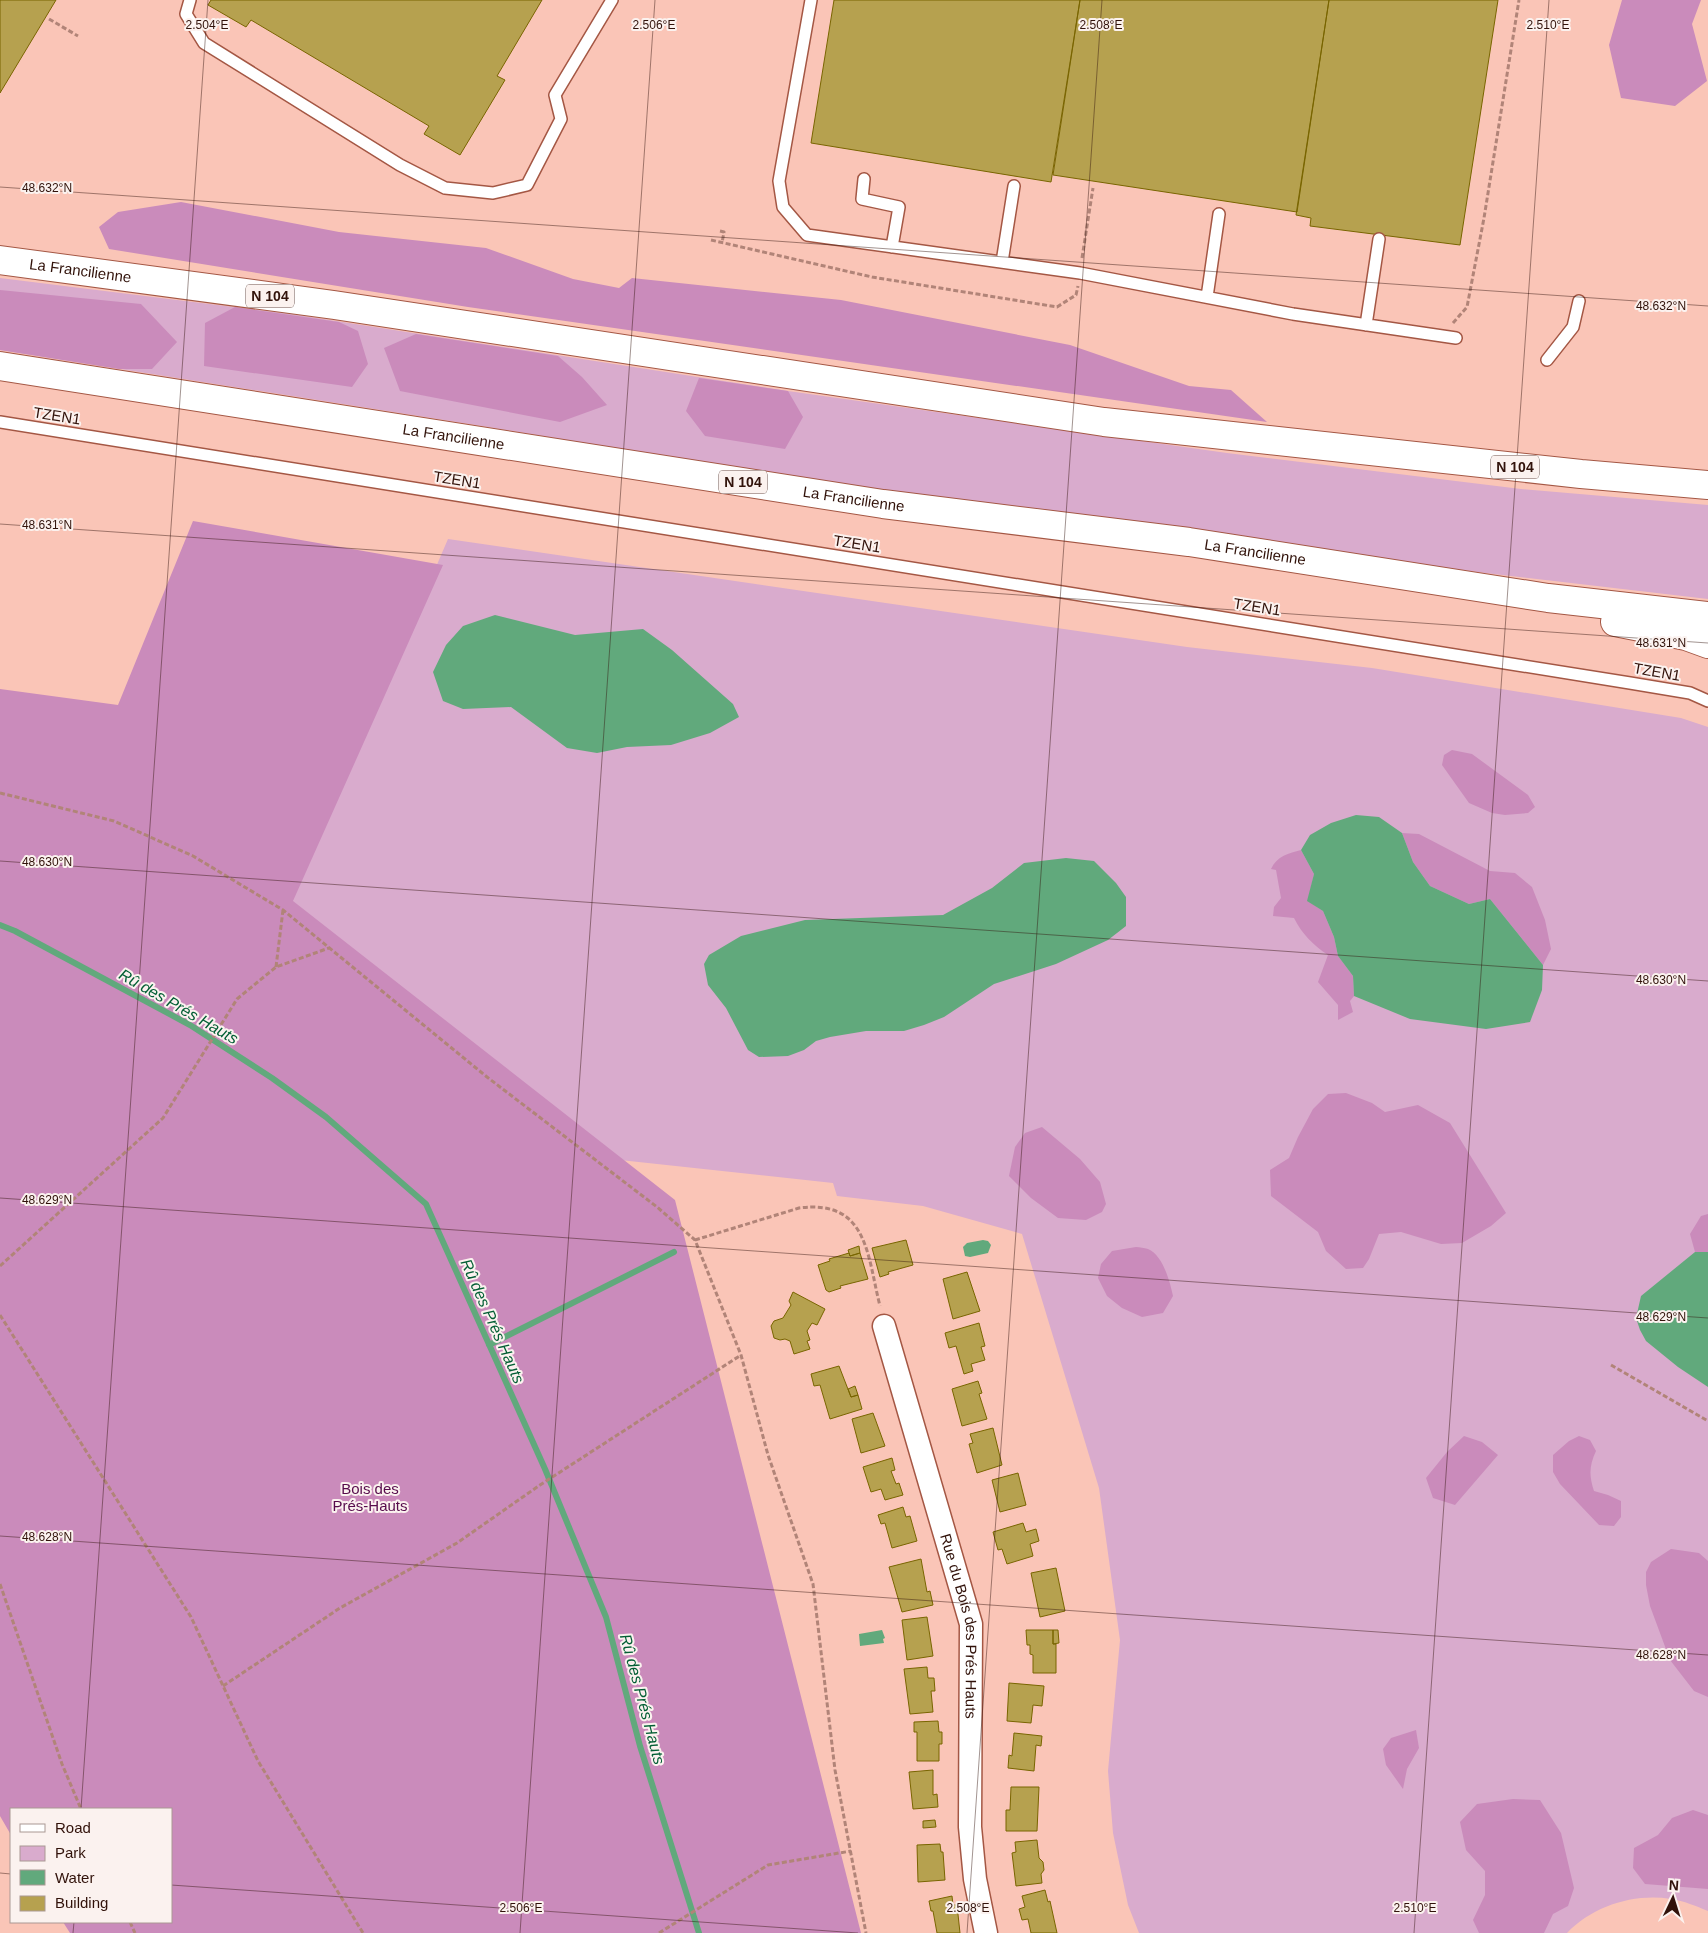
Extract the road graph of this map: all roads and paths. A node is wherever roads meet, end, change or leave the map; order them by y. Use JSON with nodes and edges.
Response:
{"nodes":[{"id":1,"x":190,"y":0,"type":"edge"},
{"id":2,"x":612,"y":0,"type":"edge"},
{"id":3,"x":811,"y":0,"type":"edge"},
{"id":4,"x":1519,"y":0,"type":"edge"},
{"id":5,"x":49,"y":19,"type":"dead end"},
{"id":6,"x":78,"y":36,"type":"dead end"},
{"id":7,"x":864,"y":179,"type":"dead end"},
{"id":8,"x":1014,"y":186,"type":"dead end"},
{"id":9,"x":1219,"y":214,"type":"dead end"},
{"id":10,"x":720,"y":231,"type":"dead end"},
{"id":11,"x":1378,"y":239,"type":"dead end"},
{"id":12,"x":711,"y":240,"type":"dead end"},
{"id":13,"x":722,"y":242,"type":"junction"},
{"id":14,"x":892,"y":247,"type":"junction"},
{"id":15,"x":0,"y":260,"type":"edge"},
{"id":16,"x":1002,"y":262,"type":"junction"},
{"id":17,"x":872,"y":277,"type":"dead end"},
{"id":18,"x":1207,"y":297,"type":"junction"},
{"id":19,"x":1579,"y":302,"type":"dead end"},
{"id":20,"x":1366,"y":325,"type":"junction"},
{"id":21,"x":1441,"y":336,"type":"junction"},
{"id":22,"x":1456,"y":338,"type":"dead end"},
{"id":23,"x":1547,"y":360,"type":"dead end"},
{"id":24,"x":0,"y":366,"type":"edge"},
{"id":25,"x":0,"y":422,"type":"edge"},
{"id":26,"x":1708,"y":486,"type":"edge"},
{"id":27,"x":1548,"y":598,"type":"junction"},
{"id":28,"x":1708,"y":616,"type":"edge"},
{"id":29,"x":1708,"y":644,"type":"edge"},
{"id":30,"x":1708,"y":701,"type":"edge"},
{"id":31,"x":0,"y":792,"type":"edge"},
{"id":32,"x":283,"y":910,"type":"junction"},
{"id":33,"x":329,"y":948,"type":"junction"},
{"id":34,"x":276,"y":968,"type":"junction"},
{"id":35,"x":695,"y":1240,"type":"junction"},
{"id":36,"x":0,"y":1266,"type":"edge"},
{"id":37,"x":0,"y":1315,"type":"edge"},
{"id":38,"x":884,"y":1326,"type":"joint"},
{"id":39,"x":741,"y":1355,"type":"junction"},
{"id":40,"x":1611,"y":1366,"type":"dead end"},
{"id":41,"x":1708,"y":1421,"type":"edge"},
{"id":42,"x":0,"y":1584,"type":"edge"},
{"id":43,"x":223,"y":1686,"type":"junction"},
{"id":44,"x":81,"y":1808,"type":"edge"},
{"id":45,"x":851,"y":1851,"type":"junction"},
{"id":46,"x":363,"y":1933,"type":"edge"},
{"id":47,"x":659,"y":1933,"type":"edge"},
{"id":48,"x":866,"y":1933,"type":"edge"},
{"id":49,"x":986,"y":1933,"type":"edge"}],
"edges":[{"from":1,"to":2,"type":"lane"},
{"from":3,"to":14,"type":"lane"},
{"from":4,"to":21,"type":"path"},
{"from":5,"to":6,"type":"path"},
{"from":7,"to":14,"type":"lane"},
{"from":8,"to":16,"type":"lane"},
{"from":9,"to":18,"type":"lane"},
{"from":10,"to":13,"type":"path"},
{"from":11,"to":20,"type":"lane"},
{"from":12,"to":13,"type":"path"},
{"from":13,"to":17,"type":"path"},
{"from":14,"to":16,"type":"lane"},
{"from":15,"to":26,"type":"highway","name":"La Francilienne","number":"N 104"},
{"from":16,"to":18,"type":"lane"},
{"from":18,"to":20,"type":"lane"},
{"from":19,"to":23,"type":"lane"},
{"from":20,"to":21,"type":"lane"},
{"from":21,"to":22,"type":"lane"},
{"from":24,"to":27,"type":"highway","name":"La Francilienne","number":"N 104"},
{"from":25,"to":30,"type":"lane","name":"TZEN1"},
{"from":27,"to":28,"type":"highway","name":"La Francilienne","number":"N 104"},
{"from":27,"to":29,"type":"highway"},
{"from":31,"to":32,"type":"path"},
{"from":32,"to":33,"type":"path"},
{"from":32,"to":34,"type":"path"},
{"from":33,"to":34,"type":"path"},
{"from":33,"to":35,"type":"path"},
{"from":34,"to":36,"type":"path"},
{"from":35,"to":38,"type":"path"},
{"from":35,"to":39,"type":"path"},
{"from":37,"to":43,"type":"path"},
{"from":38,"to":49,"type":"street","name":"Rue du Bois des Prés Hauts"},
{"from":39,"to":43,"type":"path"},
{"from":39,"to":45,"type":"path"},
{"from":40,"to":41,"type":"path"},
{"from":42,"to":44,"type":"path"},
{"from":43,"to":46,"type":"path"},
{"from":45,"to":47,"type":"path"},
{"from":45,"to":48,"type":"path"}]}
